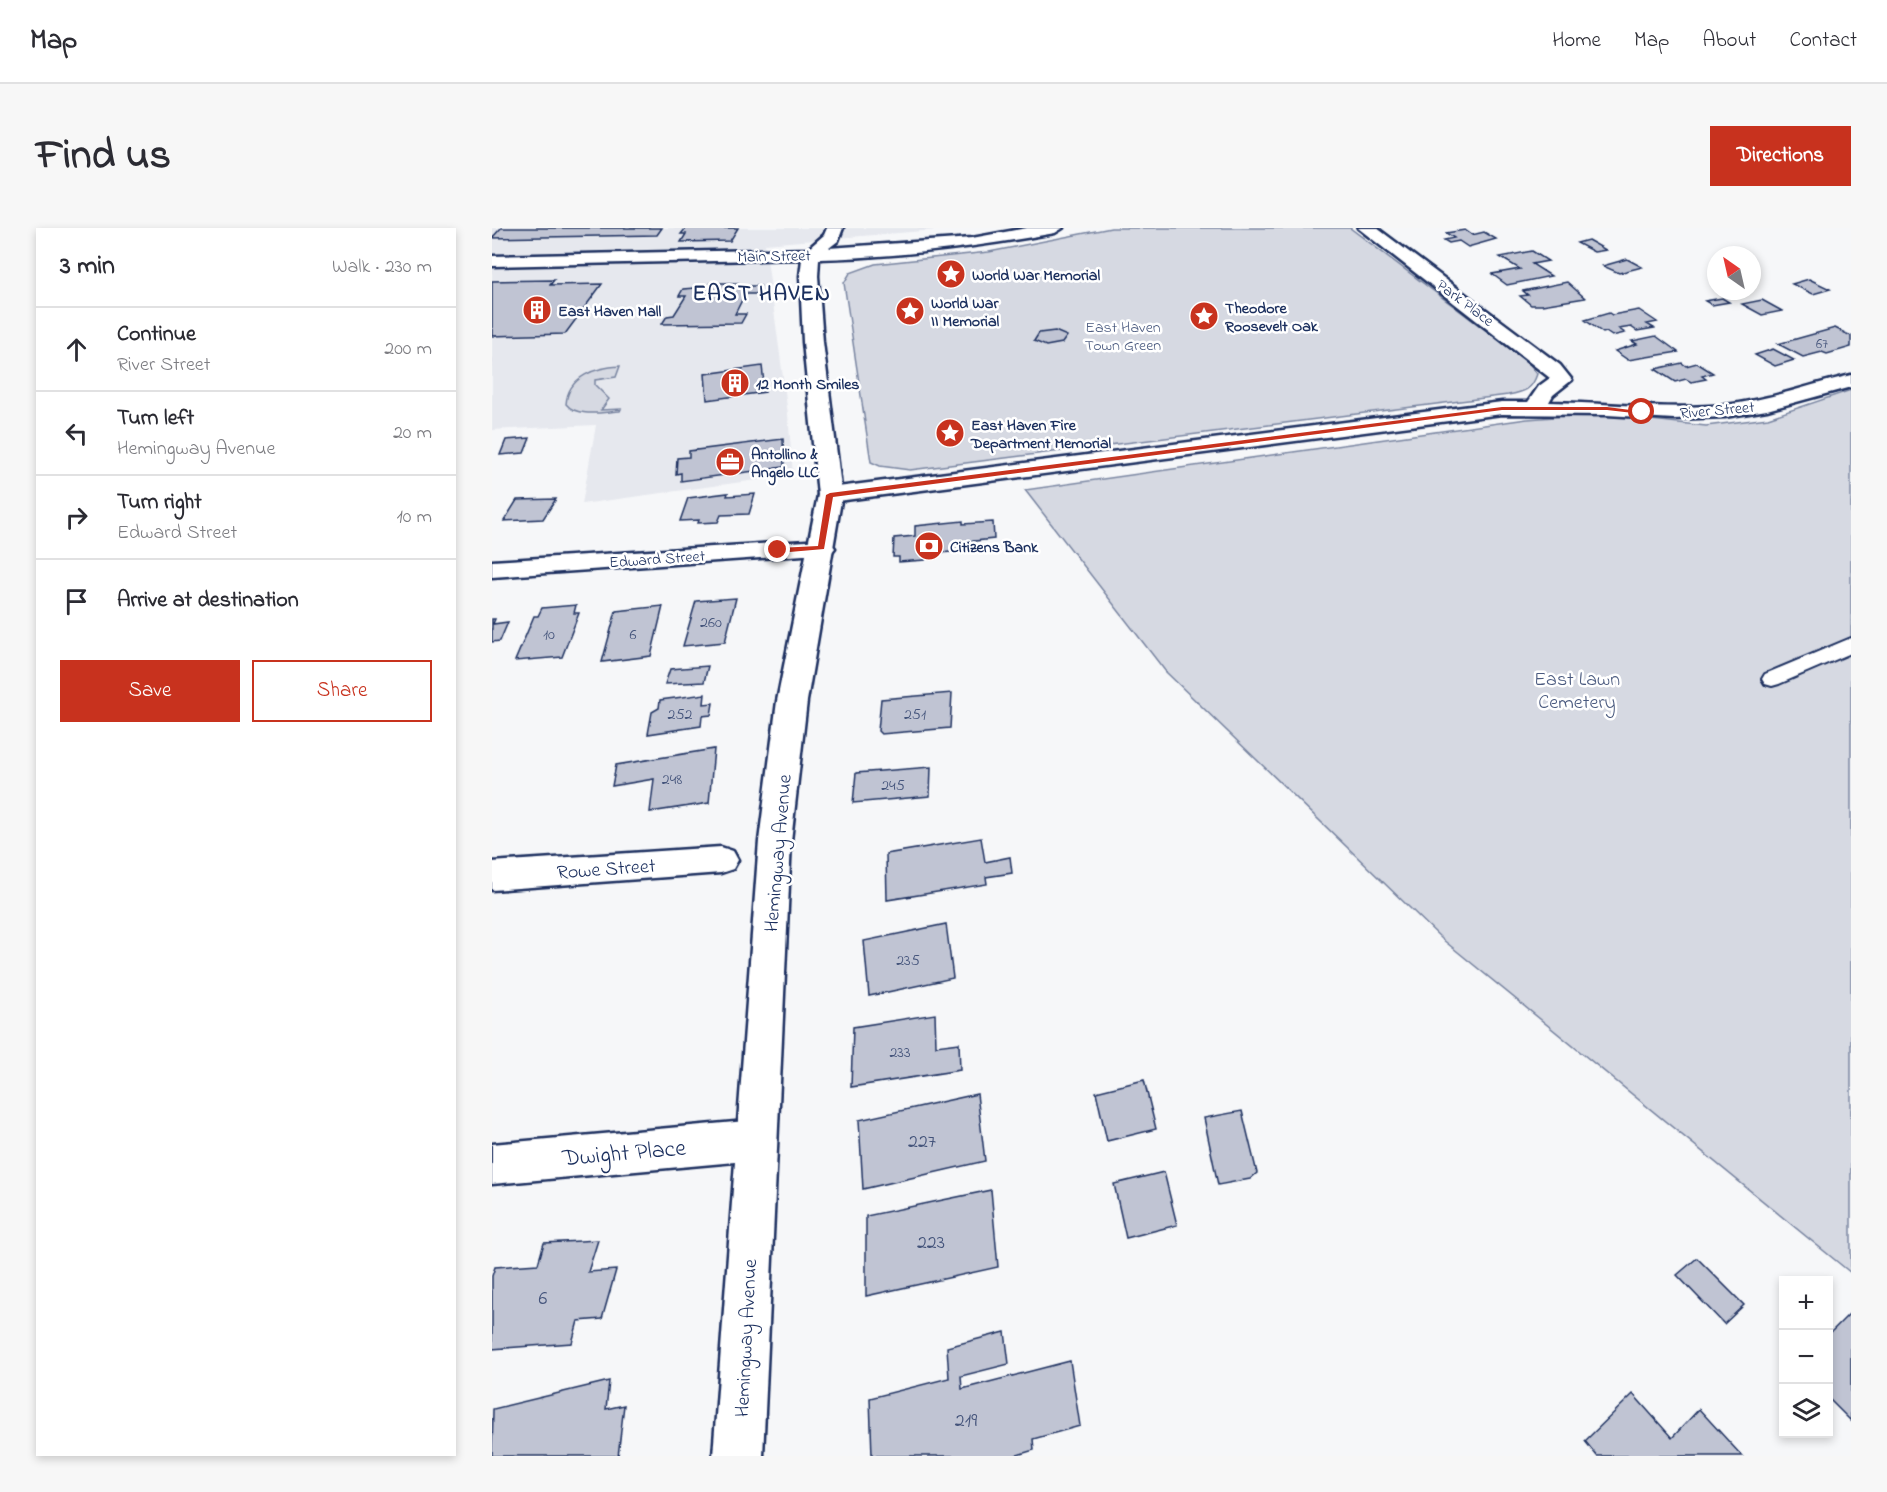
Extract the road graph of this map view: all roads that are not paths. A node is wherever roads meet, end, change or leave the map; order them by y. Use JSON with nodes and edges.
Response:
{"nodes":[{"id":1,"x":835,"y":228,"type":"edge"},
{"id":2,"x":1055,"y":228,"type":"edge"},
{"id":3,"x":1366,"y":228,"type":"edge"},
{"id":4,"x":794,"y":233,"type":"dead end"},
{"id":5,"x":811,"y":255,"type":"junction"},
{"id":6,"x":492,"y":261,"type":"edge"},
{"id":7,"x":1562,"y":380,"type":"junction"},
{"id":8,"x":1851,"y":381,"type":"edge"},
{"id":9,"x":1536,"y":407,"type":"junction"},
{"id":10,"x":1607,"y":409,"type":"junction"},
{"id":11,"x":830,"y":495,"type":"junction"},
{"id":12,"x":822,"y":548,"type":"junction"},
{"id":13,"x":492,"y":569,"type":"edge"},
{"id":14,"x":1851,"y":645,"type":"edge"},
{"id":15,"x":1772,"y":679,"type":"dead end"},
{"id":16,"x":721,"y":860,"type":"dead end"},
{"id":17,"x":492,"y":876,"type":"edge"},
{"id":18,"x":757,"y":1140,"type":"junction"},
{"id":19,"x":492,"y":1164,"type":"edge"},
{"id":20,"x":738,"y":1456,"type":"edge"}],
"edges":[{"from":1,"to":5,"type":"main road"},
{"from":2,"to":5,"type":"main road","name":"Main Street"},
{"from":3,"to":7,"type":"main road","name":"Park Place"},
{"from":4,"to":5,"type":"main road"},
{"from":5,"to":6,"type":"main road","name":"Main Street"},
{"from":5,"to":11,"type":"main road","name":"Hemingway Avenue"},
{"from":7,"to":9,"type":"main road"},
{"from":7,"to":10,"type":"main road","name":"Park Place"},
{"from":8,"to":10,"type":"main road","name":"River Street"},
{"from":9,"to":10,"type":"main road","name":"River Street"},
{"from":9,"to":11,"type":"main road","name":"River Street"},
{"from":11,"to":12,"type":"main road","name":"Hemingway Avenue"},
{"from":12,"to":13,"type":"main road","name":"Edward Street"},
{"from":12,"to":18,"type":"main road","name":"Hemingway Avenue"},
{"from":14,"to":15,"type":"lane"},
{"from":16,"to":17,"type":"main road","name":"Rowe Street"},
{"from":18,"to":19,"type":"main road","name":"Dwight Place"},
{"from":18,"to":20,"type":"main road","name":"Hemingway Avenue"}]}
